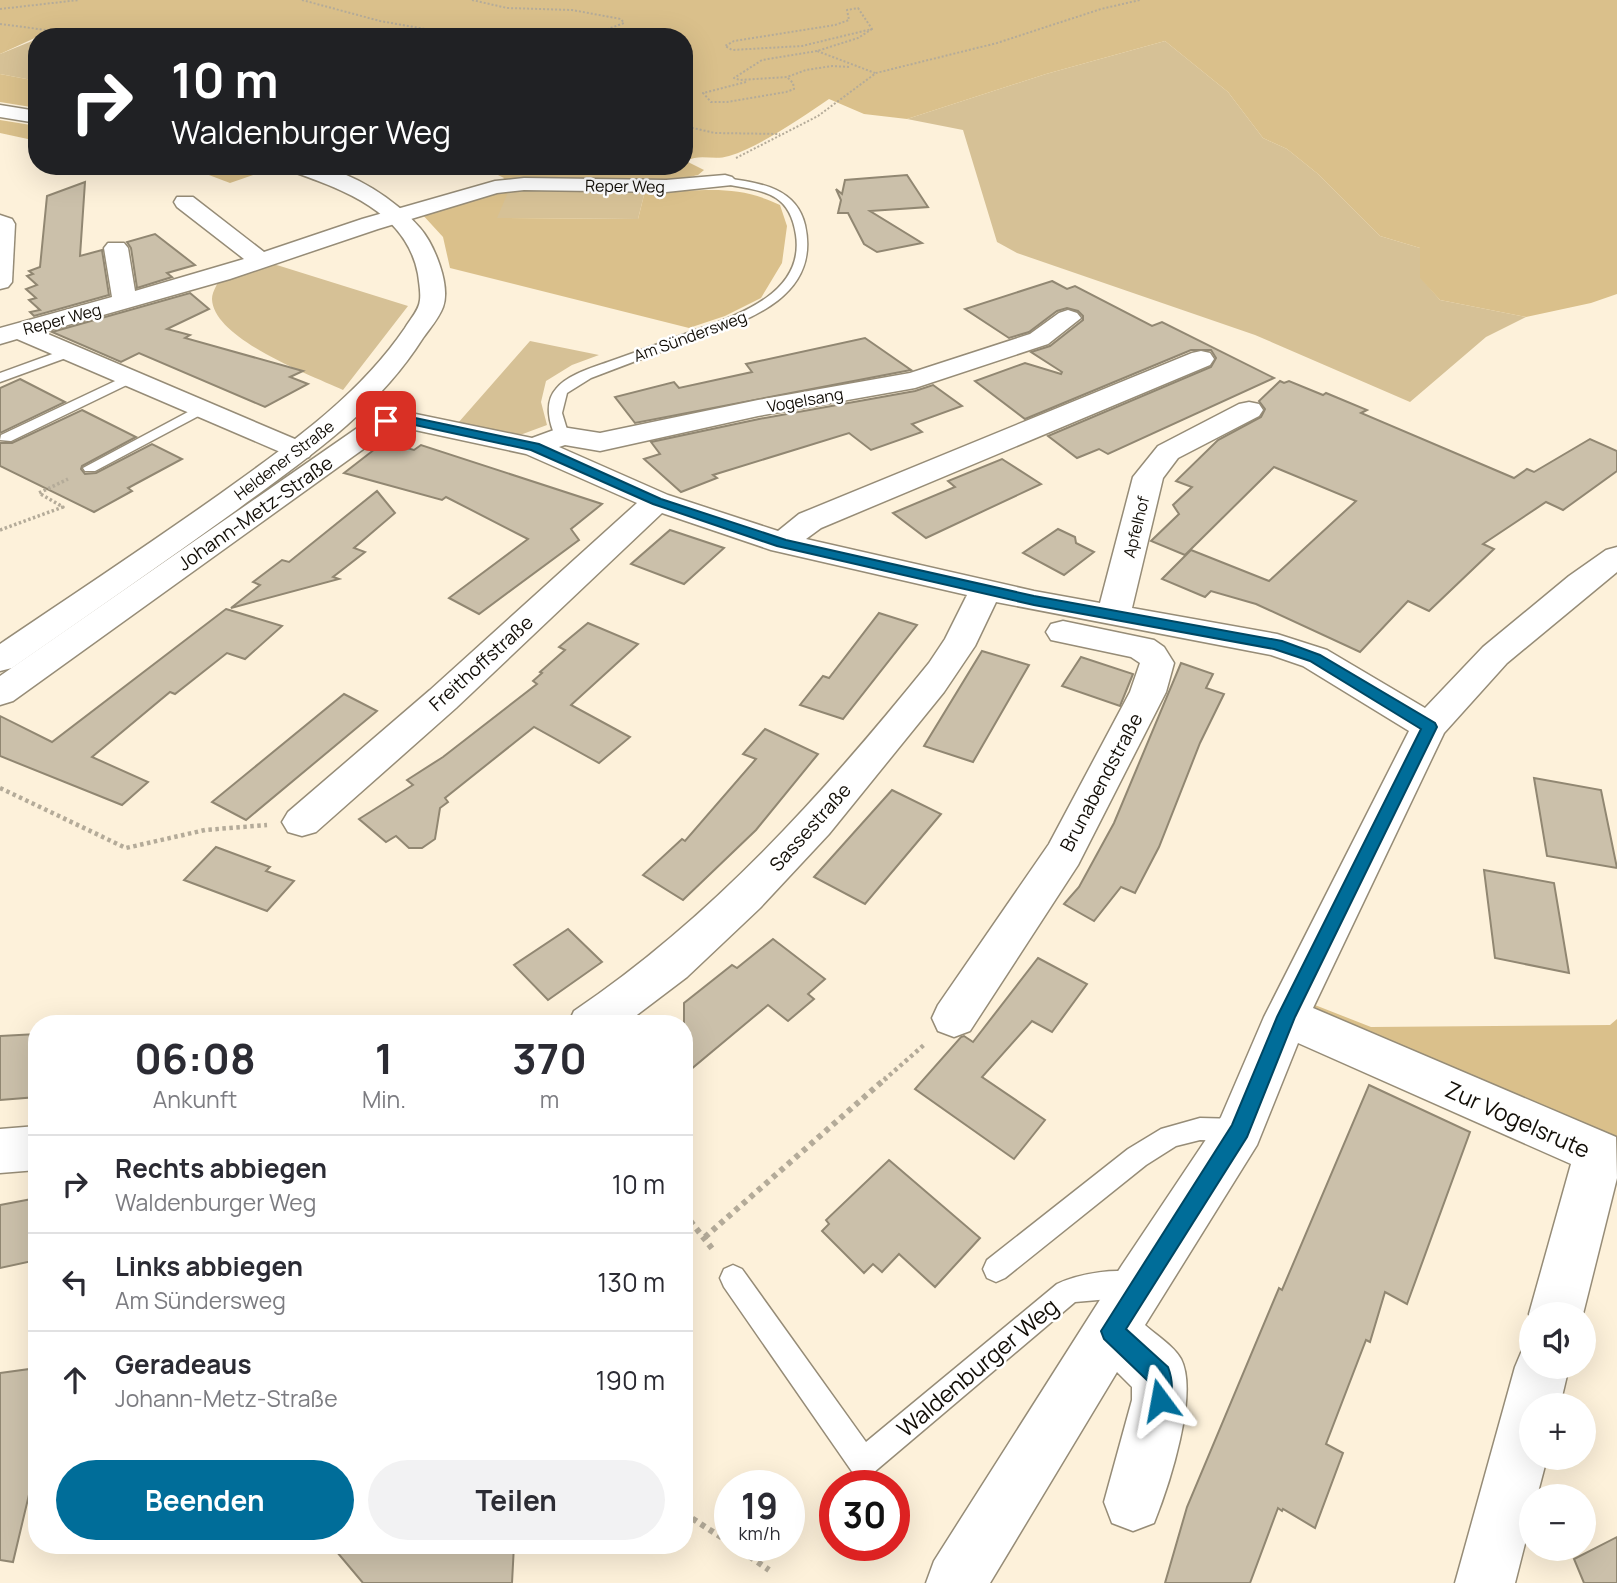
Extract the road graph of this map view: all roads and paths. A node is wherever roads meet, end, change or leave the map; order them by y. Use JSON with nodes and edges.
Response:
{"nodes":[{"id":1,"x":79,"y":0,"type":"edge"},
{"id":2,"x":302,"y":0,"type":"edge"},
{"id":3,"x":472,"y":0,"type":"edge"},
{"id":4,"x":1140,"y":0,"type":"edge"},
{"id":5,"x":0,"y":9,"type":"edge"},
{"id":6,"x":0,"y":24,"type":"edge"},
{"id":7,"x":31,"y":28,"type":"edge"},
{"id":8,"x":419,"y":28,"type":"edge"},
{"id":9,"x":611,"y":28,"type":"edge"},
{"id":10,"x":872,"y":29,"type":"junction"},
{"id":11,"x":817,"y":51,"type":"junction"},
{"id":12,"x":855,"y":67,"type":"junction"},
{"id":13,"x":876,"y":74,"type":"junction"},
{"id":14,"x":771,"y":77,"type":"junction"},
{"id":15,"x":787,"y":77,"type":"junction"},
{"id":16,"x":0,"y":111,"type":"edge"},
{"id":17,"x":28,"y":116,"type":"edge"},
{"id":18,"x":693,"y":128,"type":"edge"},
{"id":19,"x":783,"y":134,"type":"junction"},
{"id":20,"x":321,"y":175,"type":"edge"},
{"id":21,"x":725,"y":181,"type":"junction"},
{"id":22,"x":185,"y":202,"type":"dead end"},
{"id":23,"x":399,"y":215,"type":"junction"},
{"id":24,"x":0,"y":222,"type":"edge"},
{"id":25,"x":116,"y":248,"type":"dead end"},
{"id":26,"x":261,"y":261,"type":"junction"},
{"id":27,"x":0,"y":282,"type":"edge"},
{"id":28,"x":125,"y":302,"type":"junction"},
{"id":29,"x":1068,"y":318,"type":"dead end"},
{"id":30,"x":9,"y":333,"type":"edge"},
{"id":31,"x":69,"y":352,"type":"junction"},
{"id":32,"x":1201,"y":359,"type":"dead end"},
{"id":33,"x":0,"y":378,"type":"edge"},
{"id":34,"x":130,"y":379,"type":"junction"},
{"id":35,"x":201,"y":409,"type":"junction"},
{"id":36,"x":1250,"y":410,"type":"dead end"},
{"id":37,"x":6,"y":438,"type":"dead end"},
{"id":38,"x":548,"y":442,"type":"junction"},
{"id":39,"x":299,"y":451,"type":"junction"},
{"id":40,"x":90,"y":468,"type":"joint"},
{"id":41,"x":657,"y":501,"type":"junction"},
{"id":42,"x":0,"y":530,"type":"edge"},
{"id":43,"x":782,"y":543,"type":"junction"},
{"id":44,"x":1617,"y":557,"type":"edge"},
{"id":45,"x":986,"y":589,"type":"junction"},
{"id":46,"x":1034,"y":601,"type":"junction"},
{"id":47,"x":1114,"y":615,"type":"junction"},
{"id":48,"x":0,"y":660,"type":"edge"},
{"id":49,"x":0,"y":693,"type":"edge"},
{"id":50,"x":1429,"y":727,"type":"junction"},
{"id":51,"x":0,"y":788,"type":"edge"},
{"id":52,"x":302,"y":822,"type":"joint"},
{"id":53,"x":604,"y":1015,"type":"edge"},
{"id":54,"x":1286,"y":1017,"type":"junction"},
{"id":55,"x":954,"y":1018,"type":"joint"},
{"id":56,"x":1240,"y":1130,"type":"junction"},
{"id":57,"x":28,"y":1149,"type":"edge"},
{"id":58,"x":0,"y":1151,"type":"edge"},
{"id":59,"x":693,"y":1223,"type":"edge"},
{"id":60,"x":705,"y":1237,"type":"junction"},
{"id":61,"x":996,"y":1269,"type":"dead end"},
{"id":62,"x":733,"y":1278,"type":"joint"},
{"id":63,"x":1141,"y":1283,"type":"junction"},
{"id":64,"x":1559,"y":1302,"type":"edge"},
{"id":65,"x":1112,"y":1331,"type":"junction"},
{"id":66,"x":1519,"y":1455,"type":"edge"},
{"id":67,"x":1133,"y":1502,"type":"dead end"},
{"id":68,"x":693,"y":1519,"type":"edge"},
{"id":69,"x":714,"y":1533,"type":"edge"},
{"id":70,"x":756,"y":1561,"type":"edge"},
{"id":71,"x":769,"y":1570,"type":"dead end"},
{"id":72,"x":956,"y":1583,"type":"edge"},
{"id":73,"x":1485,"y":1583,"type":"edge"}],
"edges":[{"from":1,"to":5,"type":"path"},
{"from":2,"to":8,"type":"path"},
{"from":3,"to":9,"type":"path"},
{"from":4,"to":13,"type":"path"},
{"from":6,"to":7,"type":"path"},
{"from":10,"to":10,"type":"path"},
{"from":10,"to":11,"type":"path"},
{"from":11,"to":12,"type":"path"},
{"from":11,"to":14,"type":"path"},
{"from":12,"to":13,"type":"path"},
{"from":12,"to":15,"type":"path"},
{"from":13,"to":19,"type":"path"},
{"from":14,"to":15,"type":"path"},
{"from":14,"to":15,"type":"path"},
{"from":16,"to":17,"type":"street"},
{"from":18,"to":19,"type":"path"},
{"from":19,"to":21,"type":"path"},
{"from":20,"to":23,"type":"street","name":"Heldener Straße"},
{"from":21,"to":23,"type":"street","name":"Reper Weg"},
{"from":21,"to":38,"type":"lane","name":"Am Sündersweg"},
{"from":22,"to":26,"type":"street"},
{"from":23,"to":26,"type":"street","name":"Reper Weg"},
{"from":23,"to":39,"type":"street","name":"Heldener Straße"},
{"from":24,"to":27,"type":"street"},
{"from":25,"to":28,"type":"street","name":"Reper Weg"},
{"from":26,"to":28,"type":"street","name":"Reper Weg"},
{"from":28,"to":30,"type":"street","name":"Reper Weg"},
{"from":29,"to":38,"type":"street","name":"Vogelsang"},
{"from":30,"to":31,"type":"street"},
{"from":31,"to":33,"type":"lane"},
{"from":31,"to":34,"type":"street"},
{"from":32,"to":43,"type":"street"},
{"from":34,"to":35,"type":"street"},
{"from":34,"to":37,"type":"lane"},
{"from":35,"to":39,"type":"street"},
{"from":35,"to":40,"type":"lane"},
{"from":36,"to":47,"type":"street","name":"Apfelhof"},
{"from":38,"to":41,"type":"street"},
{"from":38,"to":49,"type":"street","name":"Johann-Metz-Straße"},
{"from":39,"to":48,"type":"street","name":"Heldener Straße"},
{"from":40,"to":42,"type":"path"},
{"from":41,"to":43,"type":"street"},
{"from":41,"to":52,"type":"street","name":"Freithoffstraße"},
{"from":43,"to":45,"type":"street"},
{"from":44,"to":50,"type":"street"},
{"from":45,"to":46,"type":"street"},
{"from":45,"to":53,"type":"street","name":"Sassestraße"},
{"from":46,"to":47,"type":"street"},
{"from":46,"to":55,"type":"street","name":"Brunabendstraße"},
{"from":47,"to":50,"type":"street"},
{"from":50,"to":54,"type":"street"},
{"from":51,"to":52,"type":"path"},
{"from":54,"to":56,"type":"street"},
{"from":54,"to":64,"type":"street","name":"Zur Vogelsrute"},
{"from":55,"to":60,"type":"path"},
{"from":56,"to":61,"type":"lane"},
{"from":56,"to":63,"type":"street"},
{"from":57,"to":58,"type":"street"},
{"from":59,"to":60,"type":"path"},
{"from":60,"to":62,"type":"path"},
{"from":62,"to":63,"type":"lane","name":"Waldenburger Weg"},
{"from":63,"to":65,"type":"street"},
{"from":65,"to":67,"type":"street"},
{"from":65,"to":72,"type":"street"},
{"from":66,"to":73,"type":"street"},
{"from":68,"to":69,"type":"path"},
{"from":70,"to":71,"type":"path"}]}
